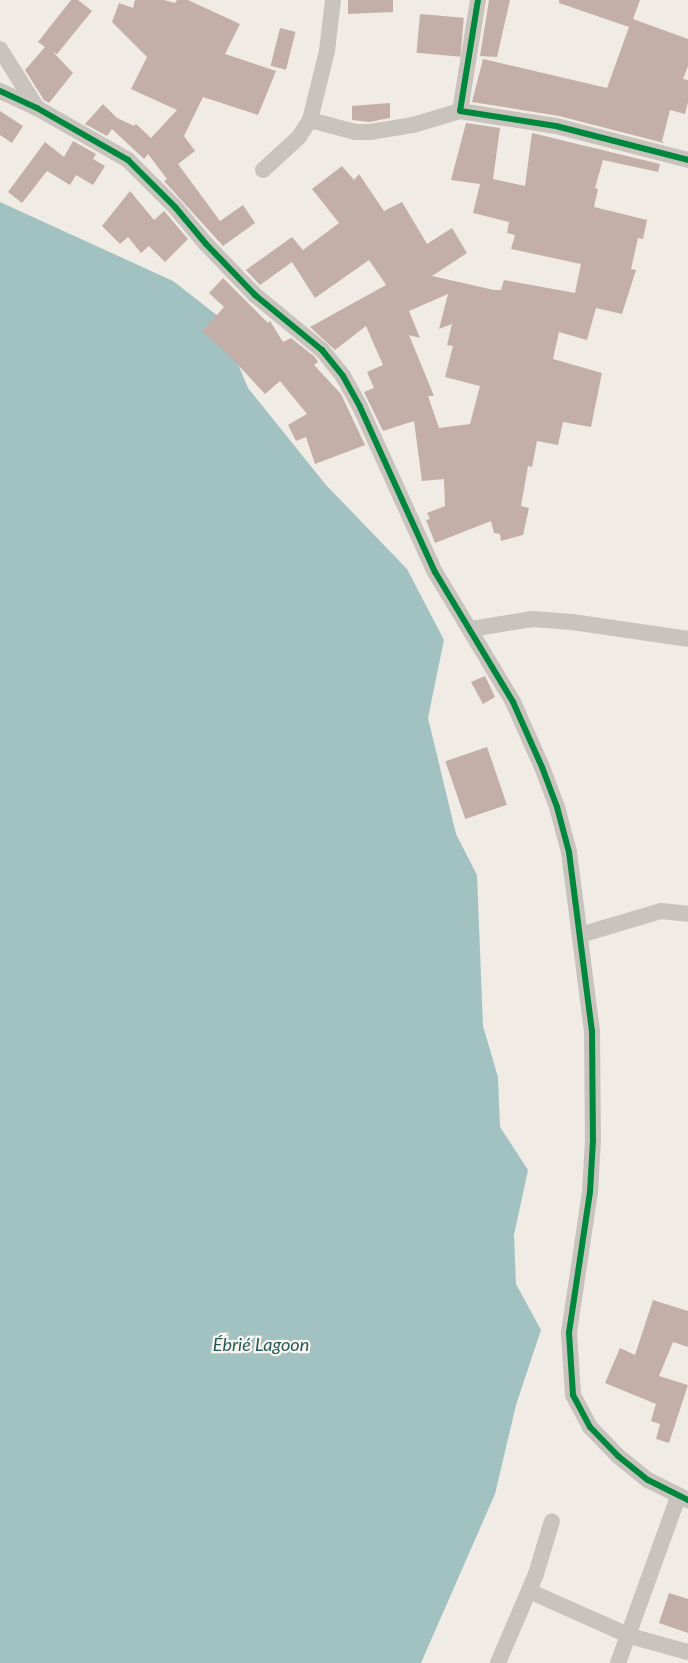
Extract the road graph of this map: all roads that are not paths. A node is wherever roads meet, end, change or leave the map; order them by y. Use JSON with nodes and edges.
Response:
{"nodes":[{"id":1,"x":333,"y":0,"type":"edge"},
{"id":2,"x":478,"y":0,"type":"edge"},
{"id":3,"x":0,"y":49,"type":"edge"},
{"id":4,"x":0,"y":91,"type":"edge"},
{"id":5,"x":37,"y":108,"type":"junction"},
{"id":6,"x":460,"y":111,"type":"junction"},
{"id":7,"x":310,"y":120,"type":"junction"},
{"id":8,"x":688,"y":160,"type":"edge"},
{"id":9,"x":263,"y":170,"type":"dead end"},
{"id":10,"x":471,"y":629,"type":"junction"},
{"id":11,"x":688,"y":639,"type":"edge"},
{"id":12,"x":688,"y":914,"type":"edge"},
{"id":13,"x":580,"y":934,"type":"junction"},
{"id":14,"x":683,"y":1498,"type":"edge"},
{"id":15,"x":552,"y":1521,"type":"dead end"},
{"id":16,"x":529,"y":1591,"type":"junction"},
{"id":17,"x":630,"y":1636,"type":"junction"},
{"id":18,"x":688,"y":1652,"type":"edge"},
{"id":19,"x":498,"y":1663,"type":"edge"},
{"id":20,"x":618,"y":1663,"type":"edge"}],
"edges":[{"from":1,"to":7,"type":"street"},
{"from":2,"to":6,"type":"street"},
{"from":3,"to":5,"type":"street"},
{"from":4,"to":5,"type":"street"},
{"from":5,"to":10,"type":"street"},
{"from":6,"to":7,"type":"street"},
{"from":6,"to":8,"type":"street"},
{"from":7,"to":9,"type":"street"},
{"from":10,"to":11,"type":"street"},
{"from":10,"to":13,"type":"street"},
{"from":12,"to":13,"type":"street"},
{"from":13,"to":14,"type":"street"},
{"from":14,"to":17,"type":"street"},
{"from":15,"to":16,"type":"street"},
{"from":16,"to":17,"type":"street"},
{"from":16,"to":19,"type":"street"},
{"from":17,"to":18,"type":"street"},
{"from":17,"to":20,"type":"street"}]}
